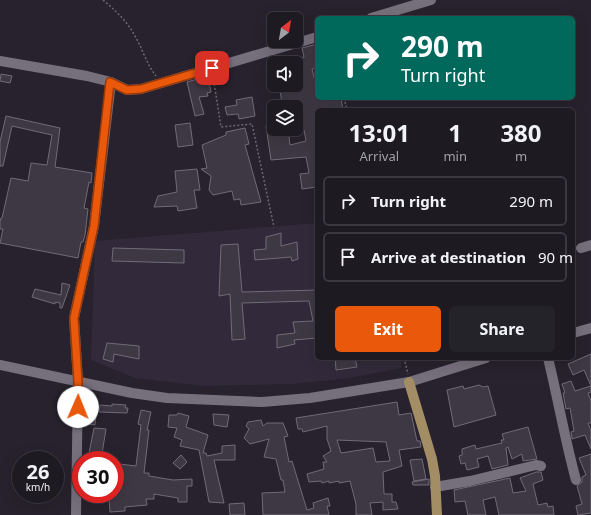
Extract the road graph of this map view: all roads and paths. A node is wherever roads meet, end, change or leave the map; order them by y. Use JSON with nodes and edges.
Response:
{"nodes":[{"id":1,"x":103,"y":0,"type":"edge"},
{"id":2,"x":431,"y":0,"type":"edge"},
{"id":3,"x":378,"y":16,"type":"edge"},
{"id":4,"x":315,"y":38,"type":"edge"},
{"id":5,"x":0,"y":61,"type":"edge"},
{"id":6,"x":212,"y":68,"type":"junction"},
{"id":7,"x":110,"y":82,"type":"junction"},
{"id":8,"x":164,"y":82,"type":"junction"},
{"id":9,"x":274,"y":227,"type":"dead end"},
{"id":10,"x":591,"y":245,"type":"edge"},
{"id":11,"x":581,"y":248,"type":"dead end"},
{"id":12,"x":591,"y":328,"type":"edge"},
{"id":13,"x":575,"y":332,"type":"edge"},
{"id":14,"x":404,"y":360,"type":"edge"},
{"id":15,"x":480,"y":360,"type":"edge"},
{"id":16,"x":549,"y":360,"type":"edge"},
{"id":17,"x":0,"y":365,"type":"edge"},
{"id":18,"x":78,"y":381,"type":"junction"},
{"id":19,"x":409,"y":382,"type":"junction"},
{"id":20,"x":541,"y":466,"type":"dead end"},
{"id":21,"x":576,"y":480,"type":"dead end"},
{"id":22,"x":435,"y":487,"type":"junction"},
{"id":23,"x":76,"y":515,"type":"edge"},
{"id":24,"x":437,"y":515,"type":"edge"}],
"edges":[{"from":1,"to":8,"type":"path"},
{"from":2,"to":3,"type":"street"},
{"from":4,"to":6,"type":"street"},
{"from":5,"to":7,"type":"street"},
{"from":6,"to":8,"type":"street"},
{"from":6,"to":9,"type":"path"},
{"from":7,"to":8,"type":"street"},
{"from":7,"to":18,"type":"street"},
{"from":10,"to":11,"type":"street"},
{"from":12,"to":13,"type":"street"},
{"from":14,"to":19,"type":"path"},
{"from":15,"to":19,"type":"street"},
{"from":16,"to":21,"type":"street"},
{"from":17,"to":18,"type":"street"},
{"from":18,"to":19,"type":"street"},
{"from":18,"to":23,"type":"street"},
{"from":19,"to":22,"type":"main road"},
{"from":20,"to":22,"type":"street"},
{"from":22,"to":24,"type":"main road"}]}
